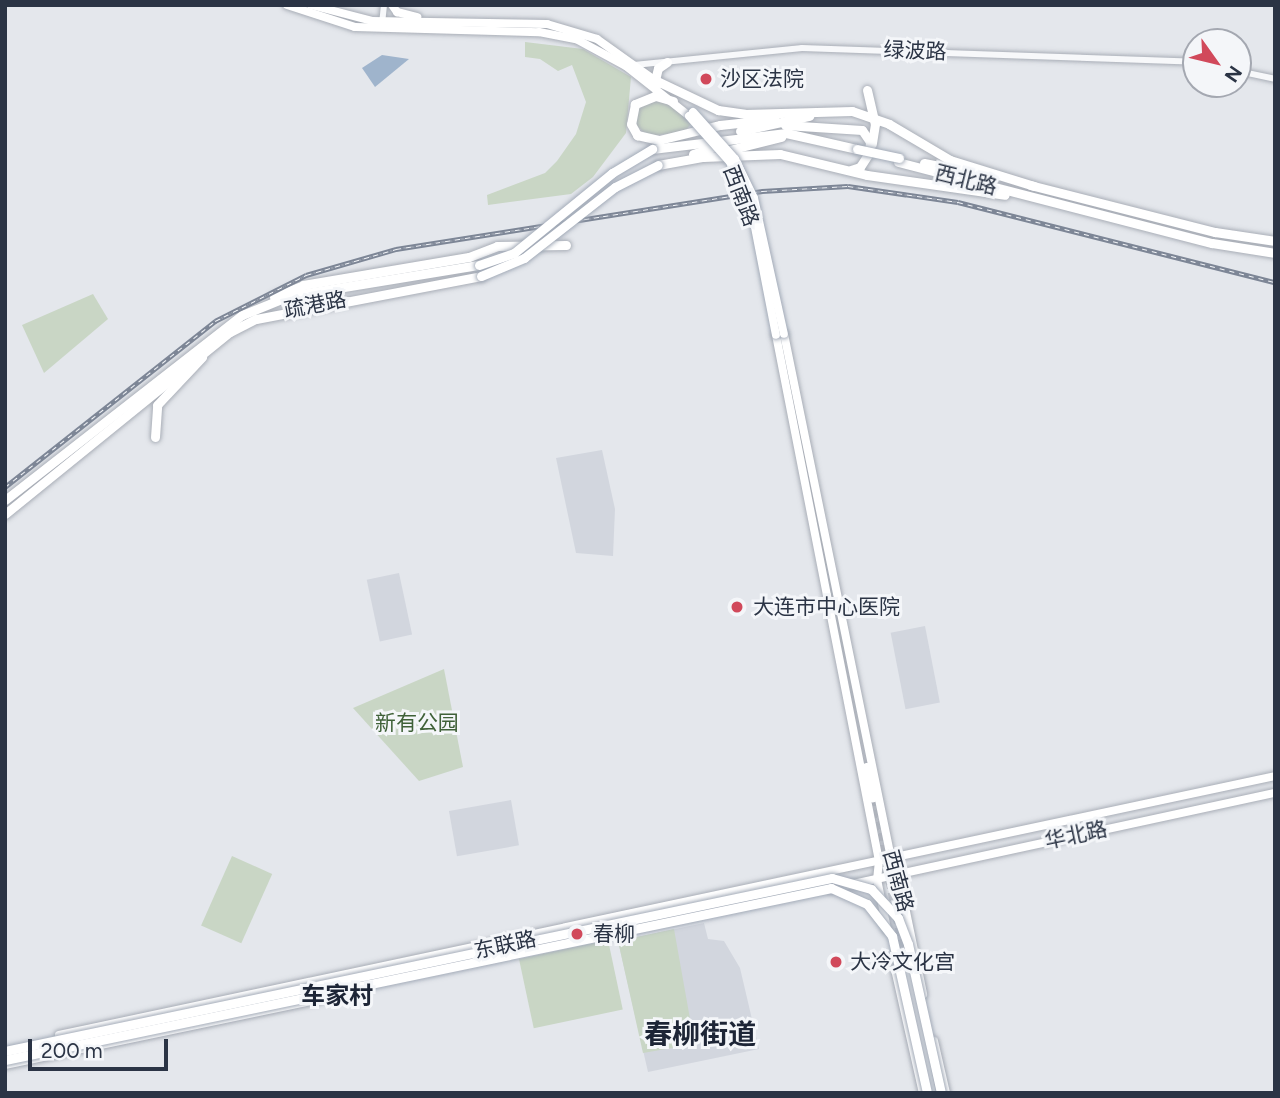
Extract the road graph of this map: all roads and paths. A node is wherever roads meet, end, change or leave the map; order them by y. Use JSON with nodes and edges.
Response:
{"nodes":[{"id":1,"x":288,"y":5,"type":"edge"},
{"id":2,"x":311,"y":5,"type":"edge"},
{"id":3,"x":384,"y":5,"type":"edge"},
{"id":4,"x":392,"y":5,"type":"edge"},
{"id":5,"x":444,"y":22,"type":"junction"},
{"id":6,"x":382,"y":25,"type":"junction"},
{"id":7,"x":667,"y":62,"type":"junction"},
{"id":8,"x":1182,"y":62,"type":"edge"},
{"id":9,"x":634,"y":65,"type":"junction"},
{"id":10,"x":1252,"y":74,"type":"edge"},
{"id":11,"x":1275,"y":79,"type":"edge"},
{"id":12,"x":655,"y":80,"type":"junction"},
{"id":13,"x":673,"y":101,"type":"junction"},
{"id":14,"x":852,"y":111,"type":"junction"},
{"id":15,"x":831,"y":112,"type":"junction"},
{"id":16,"x":691,"y":114,"type":"junction"},
{"id":17,"x":808,"y":116,"type":"junction"},
{"id":18,"x":874,"y":117,"type":"junction"},
{"id":19,"x":773,"y":124,"type":"junction"},
{"id":20,"x":780,"y":137,"type":"junction"},
{"id":21,"x":871,"y":146,"type":"junction"},
{"id":22,"x":652,"y":149,"type":"junction"},
{"id":23,"x":856,"y":151,"type":"junction"},
{"id":24,"x":703,"y":157,"type":"junction"},
{"id":25,"x":898,"y":160,"type":"junction"},
{"id":26,"x":658,"y":165,"type":"junction"},
{"id":27,"x":850,"y":171,"type":"junction"},
{"id":28,"x":1034,"y":186,"type":"junction"},
{"id":29,"x":1035,"y":197,"type":"junction"},
{"id":30,"x":1275,"y":241,"type":"edge"},
{"id":31,"x":566,"y":245,"type":"dead end"},
{"id":32,"x":1275,"y":253,"type":"edge"},
{"id":33,"x":242,"y":314,"type":"junction"},
{"id":34,"x":780,"y":334,"type":"junction"},
{"id":35,"x":206,"y":350,"type":"junction"},
{"id":36,"x":155,"y":437,"type":"dead end"},
{"id":37,"x":5,"y":500,"type":"edge"},
{"id":38,"x":5,"y":514,"type":"edge"},
{"id":39,"x":852,"y":669,"type":"junction"},
{"id":40,"x":842,"y":671,"type":"junction"},
{"id":41,"x":853,"y":695,"type":"junction"},
{"id":42,"x":1275,"y":776,"type":"edge"},
{"id":43,"x":1275,"y":793,"type":"edge"},
{"id":44,"x":873,"y":798,"type":"tunnel mouth"},
{"id":45,"x":891,"y":858,"type":"junction"},
{"id":46,"x":879,"y":861,"type":"junction"},
{"id":47,"x":898,"y":873,"type":"junction"},
{"id":48,"x":877,"y":879,"type":"junction"},
{"id":49,"x":905,"y":959,"type":"tunnel mouth"},
{"id":50,"x":930,"y":1025,"type":"junction"},
{"id":51,"x":908,"y":1030,"type":"junction"},
{"id":52,"x":923,"y":1044,"type":"junction"},
{"id":53,"x":5,"y":1049,"type":"edge"},
{"id":54,"x":938,"y":1060,"type":"junction"},
{"id":55,"x":5,"y":1063,"type":"edge"},
{"id":56,"x":934,"y":1093,"type":"edge"}],
"edges":[{"from":1,"to":6,"type":"main road","name":"西南路"},
{"from":2,"to":6,"type":"main road","name":"西南路"},
{"from":3,"to":6,"type":"street"},
{"from":4,"to":5,"type":"main road"},
{"from":5,"to":6,"type":"main road","name":"西南路"},
{"from":5,"to":9,"type":"main road","name":"西南路"},
{"from":6,"to":13,"type":"main road","name":"西南路"},
{"from":7,"to":8,"type":"street","name":"绿波路"},
{"from":7,"to":9,"type":"street","name":"绿波路"},
{"from":7,"to":12,"type":"highway"},
{"from":9,"to":12,"type":"main road","name":"西南路"},
{"from":10,"to":11,"type":"street"},
{"from":12,"to":15,"type":"highway"},
{"from":12,"to":16,"type":"main road","name":"西南路"},
{"from":13,"to":16,"type":"main road","name":"西南路"},
{"from":13,"to":17,"type":"highway"},
{"from":14,"to":15,"type":"highway"},
{"from":14,"to":18,"type":"highway"},
{"from":14,"to":18,"type":"highway"},
{"from":15,"to":17,"type":"highway"},
{"from":16,"to":34,"type":"main road","name":"西南路","bridge":true},
{"from":17,"to":19,"type":"highway"},
{"from":18,"to":21,"type":"highway"},
{"from":18,"to":28,"type":"highway"},
{"from":19,"to":21,"type":"highway"},
{"from":19,"to":22,"type":"highway"},
{"from":20,"to":23,"type":"highway","name":"西北路"},
{"from":20,"to":24,"type":"highway"},
{"from":20,"to":26,"type":"highway","name":"西北路"},
{"from":21,"to":27,"type":"highway"},
{"from":22,"to":23,"type":"highway","name":"西北路"},
{"from":22,"to":33,"type":"highway","bridge":true},
{"from":23,"to":25,"type":"highway","name":"西北路","bridge":true},
{"from":24,"to":26,"type":"highway"},
{"from":24,"to":27,"type":"highway"},
{"from":25,"to":28,"type":"highway","name":"西北路"},
{"from":25,"to":29,"type":"highway","name":"西北路"},
{"from":26,"to":35,"type":"highway","name":"疏港路","bridge":true},
{"from":27,"to":29,"type":"highway"},
{"from":28,"to":30,"type":"highway","name":"西北路"},
{"from":29,"to":32,"type":"highway","name":"西北路"},
{"from":31,"to":33,"type":"highway"},
{"from":33,"to":37,"type":"highway"},
{"from":34,"to":39,"type":"main road","name":"西南路"},
{"from":34,"to":40,"type":"main road","name":"西南路"},
{"from":35,"to":36,"type":"highway"},
{"from":35,"to":38,"type":"highway","name":"疏港路"},
{"from":39,"to":41,"type":"main road","name":"西南路"},
{"from":39,"to":45,"type":"main road","name":"西南路"},
{"from":40,"to":41,"type":"main road","name":"西南路"},
{"from":40,"to":46,"type":"main road","name":"西南路"},
{"from":41,"to":44,"type":"main road","name":"西南路"},
{"from":42,"to":45,"type":"main road","name":"华北路"},
{"from":43,"to":47,"type":"main road","name":"华北路"},
{"from":45,"to":46,"type":"main road","name":"华北路"},
{"from":45,"to":47,"type":"main road","name":"西南路"},
{"from":46,"to":48,"type":"main road","name":"西南路"},
{"from":46,"to":53,"type":"main road","name":"华北路"},
{"from":47,"to":48,"type":"main road","name":"华北路"},
{"from":47,"to":50,"type":"main road","name":"西南路"},
{"from":48,"to":51,"type":"main road","name":"西南路"},
{"from":48,"to":55,"type":"main road","name":"华北路"},
{"from":49,"to":52,"type":"main road"},
{"from":50,"to":52,"type":"main road"},
{"from":50,"to":54,"type":"main road","name":"西南路"},
{"from":51,"to":52,"type":"main road"},
{"from":51,"to":56,"type":"main road","name":"西南路"},
{"from":52,"to":54,"type":"main road"},
{"from":52,"to":56,"type":"main road"},
{"from":53,"to":56,"type":"highway","name":"东联路","bridge":true},
{"from":54,"to":56,"type":"main road","name":"西南路"},
{"from":55,"to":56,"type":"highway","name":"东联路","bridge":true}]}
